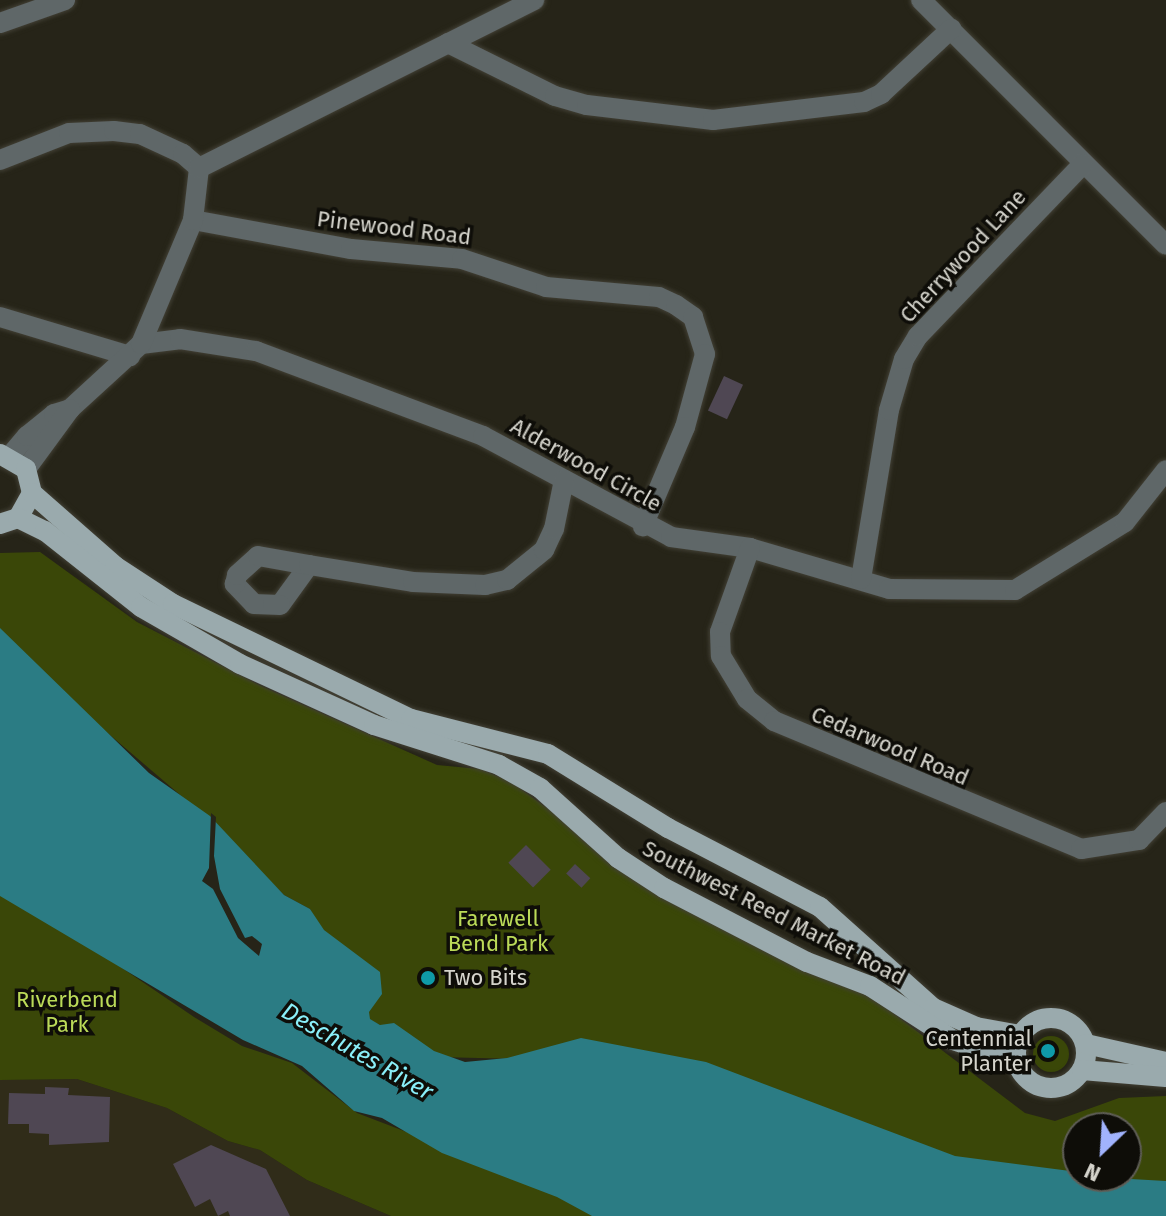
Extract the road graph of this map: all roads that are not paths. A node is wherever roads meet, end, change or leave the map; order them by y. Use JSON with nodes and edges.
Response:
{"nodes":[{"id":1,"x":65,"y":0,"type":"edge"},
{"id":2,"x":534,"y":0,"type":"edge"},
{"id":3,"x":921,"y":0,"type":"edge"},
{"id":4,"x":0,"y":23,"type":"edge"},
{"id":5,"x":951,"y":29,"type":"junction"},
{"id":6,"x":448,"y":43,"type":"junction"},
{"id":7,"x":0,"y":160,"type":"edge"},
{"id":8,"x":1083,"y":164,"type":"junction"},
{"id":9,"x":199,"y":168,"type":"junction"},
{"id":10,"x":193,"y":220,"type":"junction"},
{"id":11,"x":1166,"y":245,"type":"edge"},
{"id":12,"x":0,"y":317,"type":"edge"},
{"id":13,"x":135,"y":350,"type":"junction"},
{"id":14,"x":12,"y":460,"type":"edge"},
{"id":15,"x":1166,"y":470,"type":"edge"},
{"id":16,"x":564,"y":480,"type":"junction"},
{"id":17,"x":32,"y":493,"type":"junction"},
{"id":18,"x":9,"y":521,"type":"edge"},
{"id":19,"x":643,"y":526,"type":"junction"},
{"id":20,"x":750,"y":548,"type":"junction"},
{"id":21,"x":309,"y":565,"type":"dead end"},
{"id":22,"x":861,"y":579,"type":"junction"},
{"id":23,"x":1166,"y":812,"type":"edge"},
{"id":24,"x":1020,"y":1035,"type":"junction"},
{"id":25,"x":1086,"y":1044,"type":"junction"},
{"id":26,"x":1017,"y":1061,"type":"junction"},
{"id":27,"x":1166,"y":1062,"type":"edge"},
{"id":28,"x":1082,"y":1070,"type":"junction"},
{"id":29,"x":1166,"y":1077,"type":"edge"}],
"edges":[{"from":1,"to":4,"type":"street"},
{"from":2,"to":6,"type":"street"},
{"from":3,"to":5,"type":"street"},
{"from":5,"to":6,"type":"street"},
{"from":5,"to":8,"type":"street"},
{"from":6,"to":9,"type":"street"},
{"from":7,"to":9,"type":"street"},
{"from":8,"to":11,"type":"street"},
{"from":8,"to":22,"type":"street","name":"Cherrywood Lane"},
{"from":9,"to":10,"type":"street"},
{"from":10,"to":13,"type":"street"},
{"from":10,"to":19,"type":"street","name":"Pinewood Road"},
{"from":12,"to":13,"type":"street"},
{"from":13,"to":14,"type":"street"},
{"from":13,"to":16,"type":"street","name":"Alderwood Circle"},
{"from":14,"to":17,"type":"main road"},
{"from":15,"to":22,"type":"street","name":"Alderwood Circle"},
{"from":16,"to":19,"type":"street","name":"Alderwood Circle"},
{"from":16,"to":21,"type":"street"},
{"from":17,"to":18,"type":"main road","name":"Southwest Reed Market Road"},
{"from":17,"to":24,"type":"main road","name":"Southwest Reed Market Road"},
{"from":18,"to":26,"type":"main road","name":"Southwest Reed Market Road"},
{"from":19,"to":20,"type":"street","name":"Alderwood Circle"},
{"from":20,"to":22,"type":"street","name":"Alderwood Circle"},
{"from":20,"to":23,"type":"street","name":"Cedarwood Road"},
{"from":24,"to":25,"type":"main road"},
{"from":24,"to":26,"type":"main road"},
{"from":25,"to":27,"type":"main road"},
{"from":25,"to":28,"type":"main road"},
{"from":26,"to":28,"type":"main road","name":"Southwest Reed Market Road"},
{"from":28,"to":29,"type":"main road"}]}
